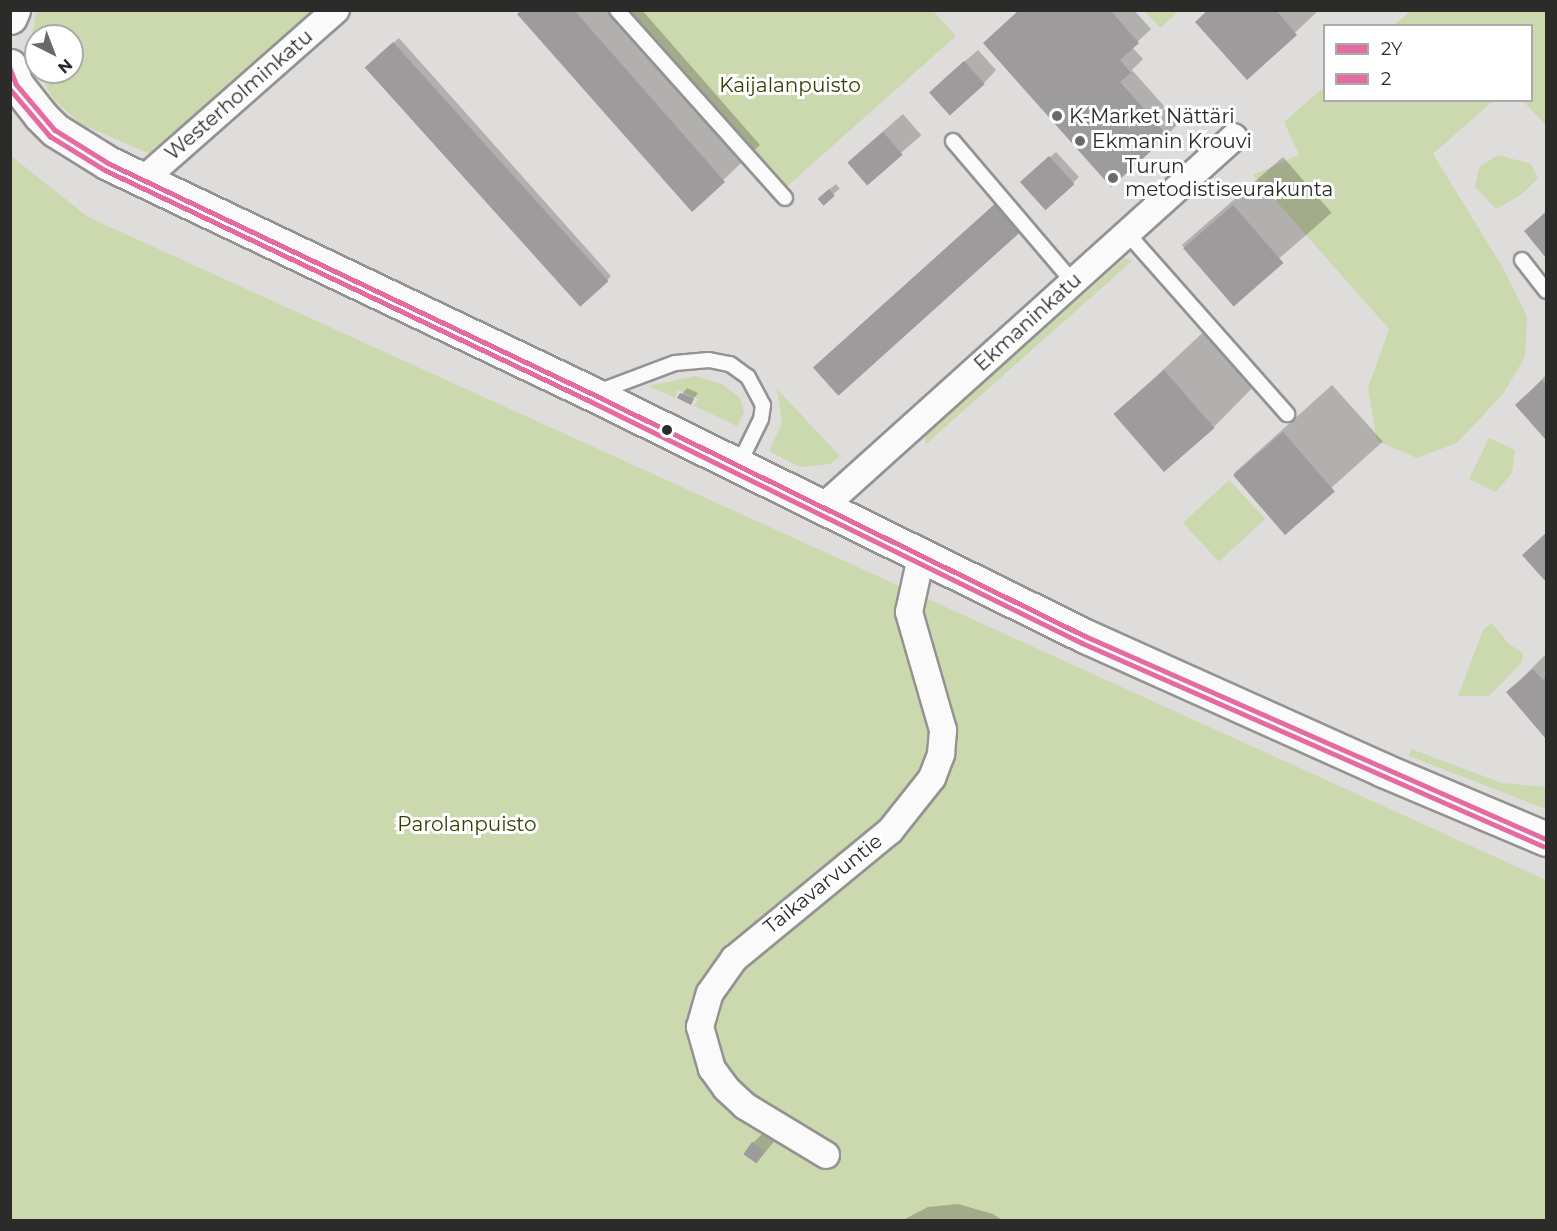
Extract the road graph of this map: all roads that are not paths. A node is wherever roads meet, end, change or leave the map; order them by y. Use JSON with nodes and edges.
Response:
{"nodes":[{"id":1,"x":12,"y":10,"type":"edge"},
{"id":2,"x":336,"y":10,"type":"edge"},
{"id":3,"x":617,"y":10,"type":"edge"},
{"id":4,"x":10,"y":17,"type":"edge"},
{"id":5,"x":10,"y":66,"type":"edge"},
{"id":6,"x":1234,"y":137,"type":"dead end"},
{"id":7,"x":953,"y":141,"type":"dead end"},
{"id":8,"x":143,"y":180,"type":"junction"},
{"id":9,"x":784,"y":198,"type":"dead end"},
{"id":10,"x":1127,"y":233,"type":"junction"},
{"id":11,"x":1522,"y":260,"type":"dead end"},
{"id":12,"x":1073,"y":282,"type":"junction"},
{"id":13,"x":1546,"y":291,"type":"edge"},
{"id":14,"x":593,"y":394,"type":"junction"},
{"id":15,"x":1287,"y":414,"type":"dead end"},
{"id":16,"x":738,"y":466,"type":"junction"},
{"id":17,"x":822,"y":508,"type":"junction"},
{"id":18,"x":921,"y":557,"type":"junction"},
{"id":19,"x":1546,"y":839,"type":"edge"},
{"id":20,"x":826,"y":1155,"type":"dead end"}],
"edges":[{"from":1,"to":4,"type":"street"},
{"from":2,"to":8,"type":"street","name":"Westerholminkatu"},
{"from":3,"to":9,"type":"lane"},
{"from":5,"to":8,"type":"street"},
{"from":6,"to":10,"type":"street","name":"Ekmaninkatu"},
{"from":7,"to":12,"type":"lane"},
{"from":8,"to":14,"type":"street"},
{"from":10,"to":12,"type":"street","name":"Ekmaninkatu"},
{"from":10,"to":15,"type":"lane"},
{"from":11,"to":13,"type":"lane"},
{"from":12,"to":17,"type":"street","name":"Ekmaninkatu"},
{"from":14,"to":16,"type":"street"},
{"from":14,"to":16,"type":"lane"},
{"from":16,"to":17,"type":"street"},
{"from":17,"to":18,"type":"street"},
{"from":18,"to":19,"type":"street"},
{"from":18,"to":20,"type":"street","name":"Taikavarvuntie"}]}
